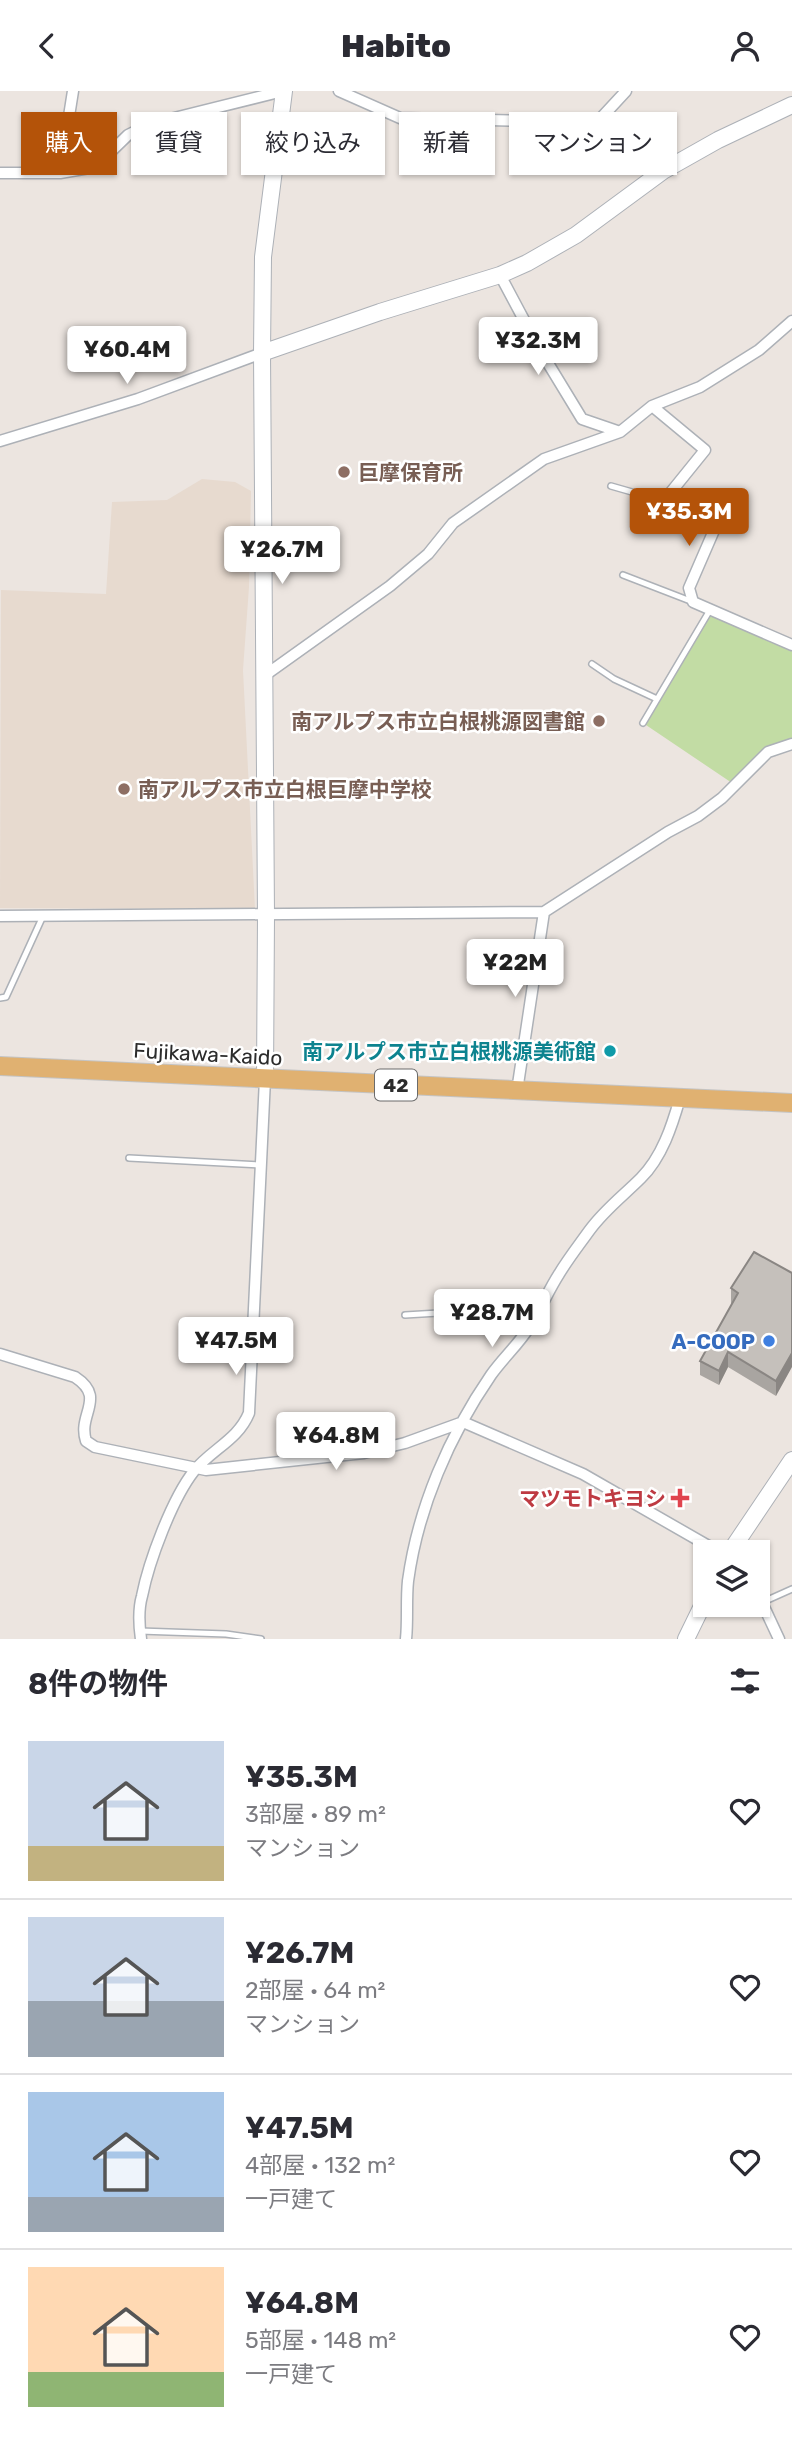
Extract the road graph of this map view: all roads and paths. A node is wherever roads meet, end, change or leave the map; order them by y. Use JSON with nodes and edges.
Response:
{"nodes":[{"id":1,"x":73,"y":91,"type":"edge"},
{"id":2,"x":283,"y":91,"type":"edge"},
{"id":3,"x":340,"y":91,"type":"edge"},
{"id":4,"x":625,"y":91,"type":"edge"},
{"id":5,"x":792,"y":105,"type":"edge"},
{"id":6,"x":70,"y":112,"type":"edge"},
{"id":7,"x":117,"y":146,"type":"edge"},
{"id":8,"x":0,"y":173,"type":"edge"},
{"id":9,"x":21,"y":173,"type":"edge"},
{"id":10,"x":500,"y":275,"type":"junction"},
{"id":11,"x":792,"y":321,"type":"edge"},
{"id":12,"x":262,"y":353,"type":"junction"},
{"id":13,"x":652,"y":406,"type":"junction"},
{"id":14,"x":620,"y":432,"type":"junction"},
{"id":15,"x":0,"y":441,"type":"edge"},
{"id":16,"x":611,"y":486,"type":"dead end"},
{"id":17,"x":670,"y":503,"type":"junction"},
{"id":18,"x":623,"y":575,"type":"dead end"},
{"id":19,"x":693,"y":602,"type":"junction"},
{"id":20,"x":710,"y":610,"type":"junction"},
{"id":21,"x":792,"y":645,"type":"edge"},
{"id":22,"x":592,"y":664,"type":"dead end"},
{"id":23,"x":264,"y":677,"type":"junction"},
{"id":24,"x":657,"y":699,"type":"junction"},
{"id":25,"x":643,"y":723,"type":"dead end"},
{"id":26,"x":792,"y":744,"type":"edge"},
{"id":27,"x":544,"y":912,"type":"junction"},
{"id":28,"x":267,"y":915,"type":"junction"},
{"id":29,"x":0,"y":916,"type":"edge"},
{"id":30,"x":43,"y":916,"type":"junction"},
{"id":31,"x":0,"y":998,"type":"edge"},
{"id":32,"x":0,"y":1066,"type":"edge"},
{"id":33,"x":265,"y":1079,"type":"junction"},
{"id":34,"x":517,"y":1091,"type":"junction"},
{"id":35,"x":680,"y":1098,"type":"junction"},
{"id":36,"x":792,"y":1103,"type":"edge"},
{"id":37,"x":129,"y":1158,"type":"dead end"},
{"id":38,"x":261,"y":1165,"type":"junction"},
{"id":39,"x":541,"y":1307,"type":"junction"},
{"id":40,"x":405,"y":1315,"type":"dead end"},
{"id":41,"x":0,"y":1354,"type":"edge"},
{"id":42,"x":463,"y":1422,"type":"junction"},
{"id":43,"x":792,"y":1460,"type":"edge"},
{"id":44,"x":195,"y":1469,"type":"junction"},
{"id":45,"x":698,"y":1540,"type":"edge"},
{"id":46,"x":738,"y":1540,"type":"edge"},
{"id":47,"x":792,"y":1588,"type":"edge"},
{"id":48,"x":770,"y":1595,"type":"edge"},
{"id":49,"x":697,"y":1617,"type":"edge"},
{"id":50,"x":769,"y":1617,"type":"edge"},
{"id":51,"x":141,"y":1635,"type":"edge"},
{"id":52,"x":261,"y":1639,"type":"edge"},
{"id":53,"x":407,"y":1639,"type":"edge"},
{"id":54,"x":686,"y":1639,"type":"edge"},
{"id":55,"x":779,"y":1639,"type":"edge"}],
"edges":[{"from":1,"to":6,"type":"street"},
{"from":2,"to":7,"type":"street"},
{"from":2,"to":12,"type":"street"},
{"from":3,"to":4,"type":"street"},
{"from":5,"to":10,"type":"street"},
{"from":8,"to":9,"type":"street"},
{"from":10,"to":12,"type":"street"},
{"from":10,"to":14,"type":"street"},
{"from":11,"to":13,"type":"street"},
{"from":12,"to":15,"type":"street"},
{"from":12,"to":23,"type":"street"},
{"from":13,"to":14,"type":"street"},
{"from":13,"to":17,"type":"street"},
{"from":14,"to":23,"type":"street"},
{"from":16,"to":17,"type":"lane"},
{"from":17,"to":19,"type":"street"},
{"from":18,"to":19,"type":"lane"},
{"from":19,"to":20,"type":"street"},
{"from":20,"to":21,"type":"street"},
{"from":20,"to":24,"type":"lane"},
{"from":22,"to":24,"type":"lane"},
{"from":23,"to":28,"type":"street"},
{"from":24,"to":25,"type":"lane"},
{"from":26,"to":27,"type":"street"},
{"from":27,"to":28,"type":"street"},
{"from":27,"to":34,"type":"street"},
{"from":28,"to":30,"type":"street"},
{"from":28,"to":33,"type":"street"},
{"from":29,"to":30,"type":"street"},
{"from":30,"to":31,"type":"lane"},
{"from":32,"to":33,"type":"main road","name":"Fujikawa-Kaido","number":"42"},
{"from":33,"to":34,"type":"main road","name":"Fujikawa-Kaido","number":"42"},
{"from":33,"to":38,"type":"street"},
{"from":34,"to":35,"type":"main road","name":"Fujikawa-Kaido","number":"42"},
{"from":35,"to":36,"type":"main road","name":"Fujikawa-Kaido","number":"42"},
{"from":35,"to":39,"type":"street"},
{"from":37,"to":38,"type":"lane"},
{"from":38,"to":44,"type":"street"},
{"from":39,"to":40,"type":"lane"},
{"from":39,"to":42,"type":"street"},
{"from":41,"to":44,"type":"street"},
{"from":42,"to":44,"type":"street"},
{"from":42,"to":45,"type":"street"},
{"from":42,"to":53,"type":"street"},
{"from":43,"to":46,"type":"street"},
{"from":44,"to":51,"type":"street"},
{"from":47,"to":48,"type":"lane"},
{"from":49,"to":54,"type":"street"},
{"from":50,"to":55,"type":"street"},
{"from":51,"to":52,"type":"lane"}]}
